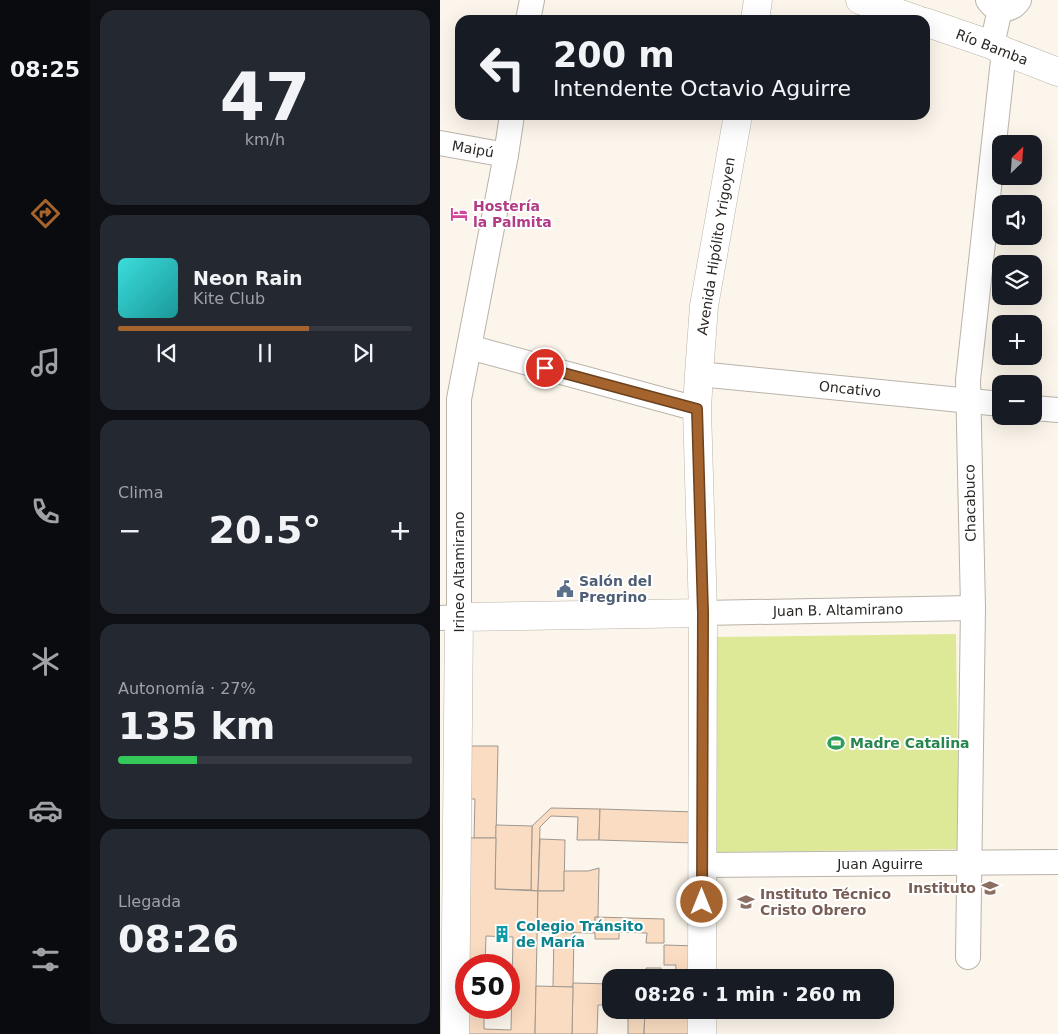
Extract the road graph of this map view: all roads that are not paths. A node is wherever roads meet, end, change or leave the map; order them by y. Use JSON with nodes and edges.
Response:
{"nodes":[{"id":1,"x":532,"y":0,"type":"edge"},
{"id":2,"x":758,"y":0,"type":"edge"},
{"id":3,"x":860,"y":0,"type":"edge"},
{"id":4,"x":1002,"y":3,"type":"edge"},
{"id":5,"x":529,"y":15,"type":"edge"},
{"id":6,"x":756,"y":15,"type":"edge"},
{"id":7,"x":904,"y":15,"type":"edge"},
{"id":8,"x":930,"y":24,"type":"edge"},
{"id":9,"x":998,"y":48,"type":"junction"},
{"id":10,"x":1058,"y":72,"type":"edge"},
{"id":11,"x":511,"y":120,"type":"edge"},
{"id":12,"x":737,"y":120,"type":"edge"},
{"id":13,"x":440,"y":143,"type":"edge"},
{"id":14,"x":506,"y":155,"type":"junction"},
{"id":15,"x":469,"y":347,"type":"junction"},
{"id":16,"x":699,"y":374,"type":"junction"},
{"id":17,"x":449,"y":397,"type":"edge"},
{"id":18,"x":968,"y":401,"type":"junction"},
{"id":19,"x":992,"y":403,"type":"edge"},
{"id":20,"x":697,"y":409,"type":"junction"},
{"id":21,"x":1042,"y":409,"type":"edge"},
{"id":22,"x":1058,"y":410,"type":"edge"},
{"id":23,"x":973,"y":608,"type":"junction"},
{"id":24,"x":703,"y":613,"type":"junction"},
{"id":25,"x":450,"y":617,"type":"edge"},
{"id":26,"x":1058,"y":862,"type":"edge"},
{"id":27,"x":969,"y":863,"type":"junction"},
{"id":28,"x":702,"y":865,"type":"junction"},
{"id":29,"x":448,"y":873,"type":"edge"},
{"id":30,"x":968,"y":957,"type":"dead end"},
{"id":31,"x":702,"y":969,"type":"edge"},
{"id":32,"x":702,"y":1019,"type":"edge"},
{"id":33,"x":455,"y":1034,"type":"edge"},
{"id":34,"x":702,"y":1034,"type":"edge"}],
"edges":[{"from":1,"to":5,"type":"street"},
{"from":2,"to":6,"type":"main road"},
{"from":3,"to":7,"type":"main road"},
{"from":4,"to":9,"type":"street","name":"Chacabuco"},
{"from":8,"to":9,"type":"main road","name":"Río Bamba"},
{"from":9,"to":10,"type":"main road","name":"Río Bamba"},
{"from":9,"to":18,"type":"street","name":"Chacabuco"},
{"from":11,"to":14,"type":"street","name":"Irineo Altamirano"},
{"from":12,"to":16,"type":"main road","name":"Avenida Hipólito Yrigoyen"},
{"from":13,"to":14,"type":"street","name":"Maipú"},
{"from":14,"to":15,"type":"street","name":"Irineo Altamirano"},
{"from":15,"to":17,"type":"street","name":"Irineo Altamirano"},
{"from":15,"to":20,"type":"street"},
{"from":16,"to":18,"type":"street","name":"Oncativo"},
{"from":16,"to":20,"type":"main road","name":"Avenida Hipólito Yrigoyen"},
{"from":17,"to":25,"type":"street","name":"Irineo Altamirano"},
{"from":18,"to":19,"type":"street","name":"Oncativo"},
{"from":18,"to":23,"type":"street","name":"Chacabuco"},
{"from":20,"to":24,"type":"main road","name":"Avenida Hipólito Yrigoyen"},
{"from":21,"to":22,"type":"street"},
{"from":23,"to":24,"type":"street","name":"Juan B. Altamirano"},
{"from":23,"to":27,"type":"street","name":"Chacabuco"},
{"from":24,"to":25,"type":"main road"},
{"from":24,"to":28,"type":"main road","name":"Avenida Hipólito Yrigoyen"},
{"from":25,"to":29,"type":"main road","name":"Irineo Altamirano"},
{"from":26,"to":27,"type":"street","name":"Juan Aguirre"},
{"from":27,"to":28,"type":"street","name":"Juan Aguirre"},
{"from":27,"to":30,"type":"street","name":"Chacabuco"},
{"from":28,"to":31,"type":"main road","name":"Avenida Hipólito Yrigoyen"},
{"from":29,"to":33,"type":"main road","name":"Irineo Altamirano"},
{"from":32,"to":34,"type":"main road"}]}
